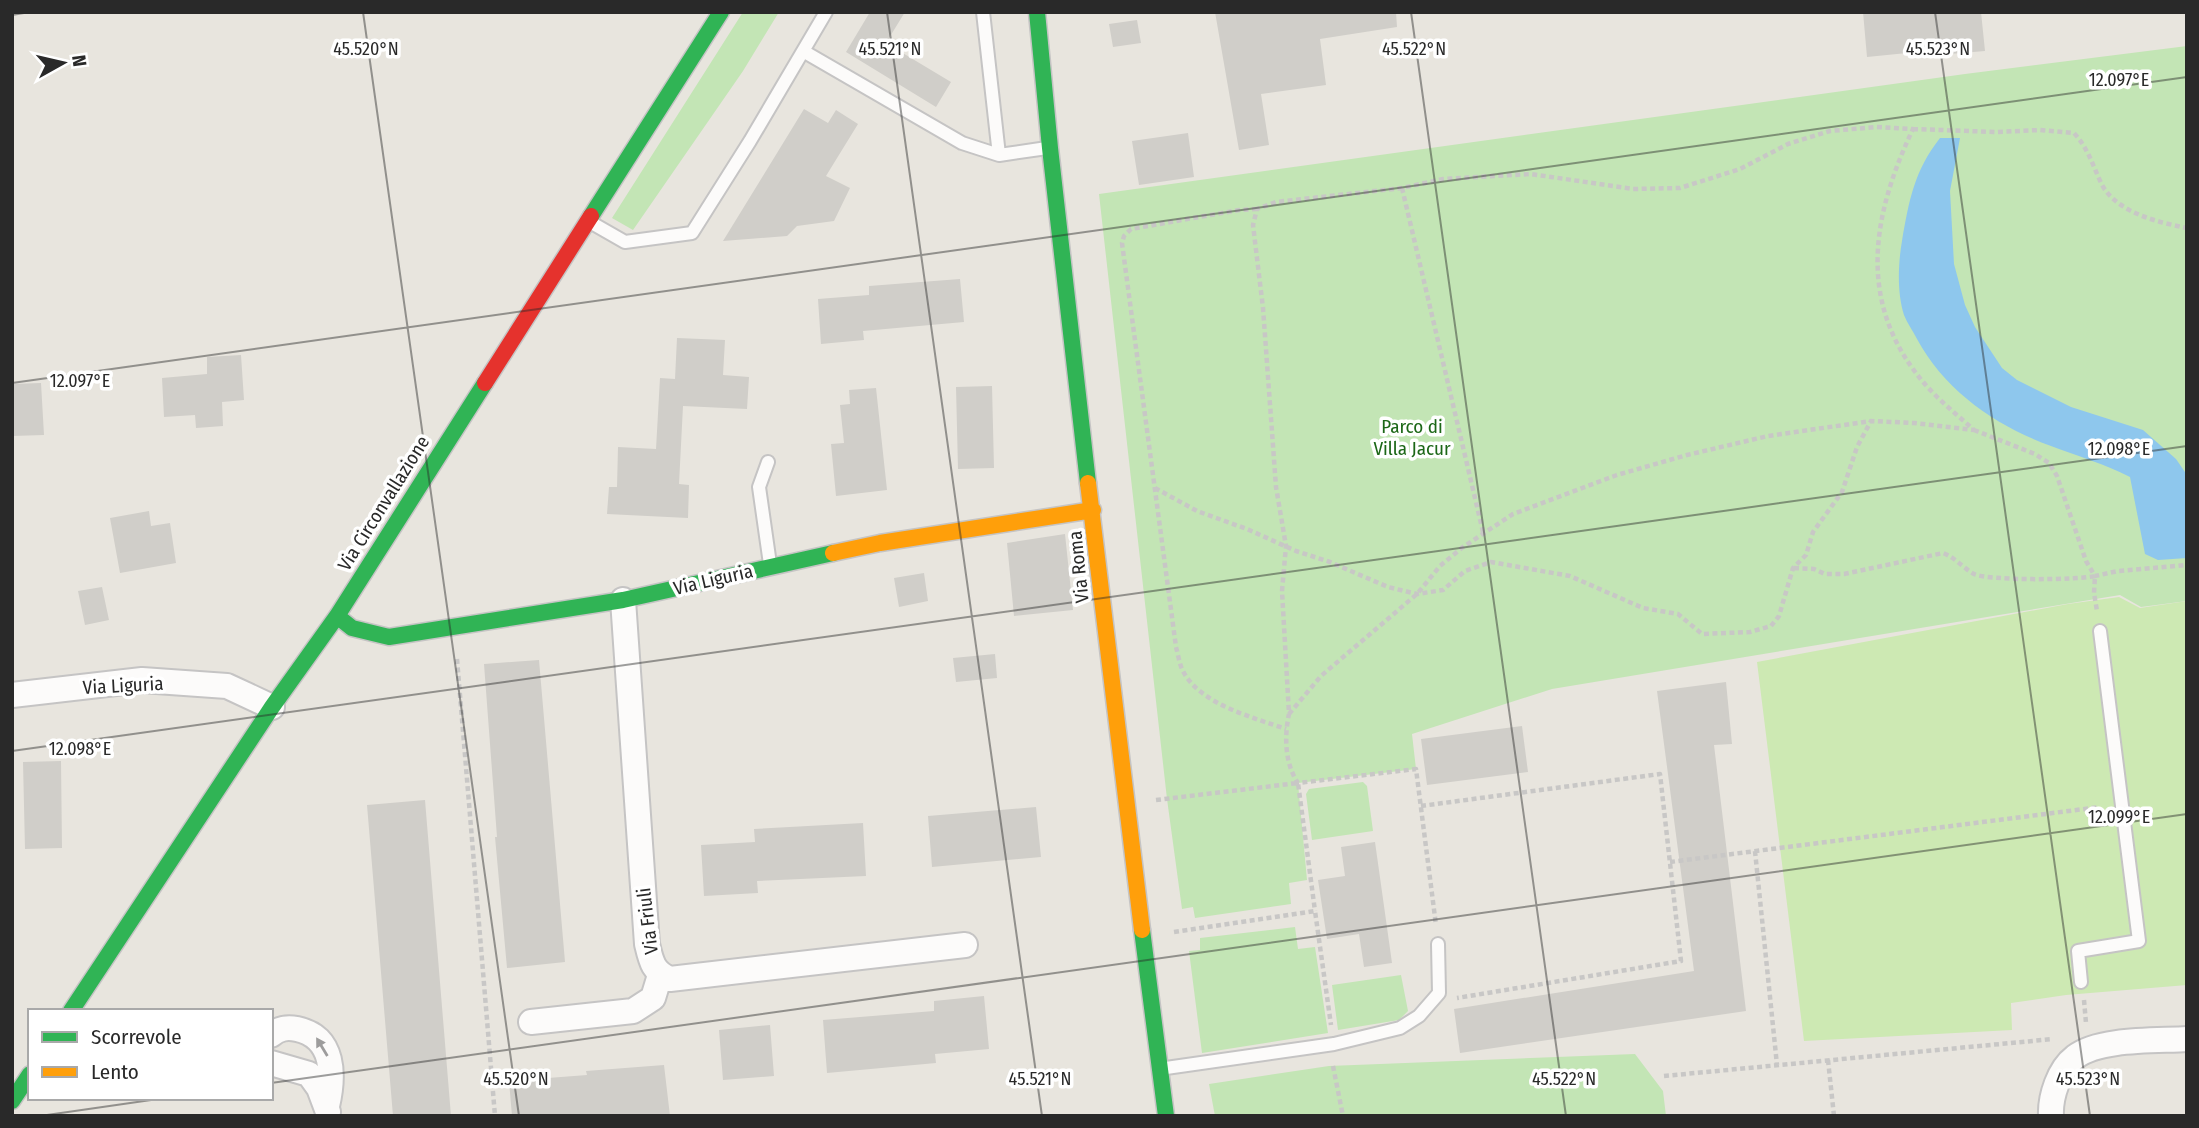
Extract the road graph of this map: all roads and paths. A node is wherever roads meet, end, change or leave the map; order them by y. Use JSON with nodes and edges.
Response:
{"nodes":[{"id":1,"x":721,"y":12,"type":"edge"},
{"id":2,"x":825,"y":12,"type":"edge"},
{"id":3,"x":983,"y":12,"type":"edge"},
{"id":4,"x":1037,"y":12,"type":"edge"},
{"id":5,"x":803,"y":51,"type":"junction"},
{"id":6,"x":1913,"y":129,"type":"junction"},
{"id":7,"x":1050,"y":148,"type":"junction"},
{"id":8,"x":999,"y":155,"type":"junction"},
{"id":9,"x":1402,"y":188,"type":"junction"},
{"id":10,"x":1257,"y":209,"type":"junction"},
{"id":11,"x":587,"y":220,"type":"junction"},
{"id":12,"x":2187,"y":228,"type":"edge"},
{"id":13,"x":1871,"y":421,"type":"junction"},
{"id":14,"x":1974,"y":430,"type":"junction"},
{"id":15,"x":768,"y":462,"type":"dead end"},
{"id":16,"x":1155,"y":488,"type":"junction"},
{"id":17,"x":1093,"y":510,"type":"junction"},
{"id":18,"x":1483,"y":533,"type":"junction"},
{"id":19,"x":1286,"y":546,"type":"junction"},
{"id":20,"x":770,"y":565,"type":"junction"},
{"id":21,"x":2187,"y":565,"type":"edge"},
{"id":22,"x":1793,"y":568,"type":"junction"},
{"id":23,"x":2095,"y":576,"type":"junction"},
{"id":24,"x":1417,"y":594,"type":"junction"},
{"id":25,"x":622,"y":600,"type":"junction"},
{"id":26,"x":337,"y":615,"type":"junction"},
{"id":27,"x":454,"y":626,"type":"junction"},
{"id":28,"x":2100,"y":631,"type":"joint"},
{"id":29,"x":12,"y":695,"type":"edge"},
{"id":30,"x":272,"y":707,"type":"junction"},
{"id":31,"x":1289,"y":715,"type":"junction"},
{"id":32,"x":1286,"y":729,"type":"junction"},
{"id":33,"x":1298,"y":783,"type":"junction"},
{"id":34,"x":1155,"y":801,"type":"dead end"},
{"id":35,"x":2122,"y":805,"type":"junction"},
{"id":36,"x":1421,"y":806,"type":"junction"},
{"id":37,"x":1755,"y":851,"type":"junction"},
{"id":38,"x":1670,"y":862,"type":"junction"},
{"id":39,"x":1315,"y":911,"type":"junction"},
{"id":40,"x":1171,"y":932,"type":"dead end"},
{"id":41,"x":1438,"y":944,"type":"joint"},
{"id":42,"x":965,"y":945,"type":"dead end"},
{"id":43,"x":660,"y":975,"type":"junction"},
{"id":44,"x":2081,"y":982,"type":"joint"},
{"id":45,"x":1439,"y":993,"type":"junction"},
{"id":46,"x":72,"y":1009,"type":"edge"},
{"id":47,"x":531,"y":1022,"type":"dead end"},
{"id":48,"x":273,"y":1033,"type":"edge"},
{"id":49,"x":2187,"y":1038,"type":"edge"},
{"id":50,"x":2090,"y":1042,"type":"junction"},
{"id":51,"x":1332,"y":1044,"type":"junction"},
{"id":52,"x":1828,"y":1060,"type":"junction"},
{"id":53,"x":273,"y":1064,"type":"edge"},
{"id":54,"x":1777,"y":1065,"type":"junction"},
{"id":55,"x":1159,"y":1069,"type":"junction"},
{"id":56,"x":1664,"y":1076,"type":"dead end"},
{"id":57,"x":28,"y":1077,"type":"edge"},
{"id":58,"x":12,"y":1101,"type":"edge"},
{"id":59,"x":327,"y":1111,"type":"edge"},
{"id":60,"x":495,"y":1116,"type":"edge"},
{"id":61,"x":1166,"y":1116,"type":"edge"},
{"id":62,"x":1343,"y":1116,"type":"edge"},
{"id":63,"x":1834,"y":1116,"type":"edge"},
{"id":64,"x":2051,"y":1116,"type":"edge"}],
"edges":[{"from":1,"to":11,"type":"street","name":"Via Circonvallazione"},
{"from":2,"to":5,"type":"lane"},
{"from":3,"to":8,"type":"lane"},
{"from":4,"to":7,"type":"street","name":"Via Roma"},
{"from":5,"to":8,"type":"lane"},
{"from":5,"to":11,"type":"lane"},
{"from":6,"to":9,"type":"path"},
{"from":6,"to":12,"type":"path"},
{"from":6,"to":14,"type":"path"},
{"from":7,"to":8,"type":"lane"},
{"from":7,"to":17,"type":"street","name":"Via Roma"},
{"from":9,"to":10,"type":"path"},
{"from":9,"to":18,"type":"path"},
{"from":10,"to":16,"type":"path"},
{"from":10,"to":19,"type":"path"},
{"from":11,"to":26,"type":"street","name":"Via Circonvallazione"},
{"from":13,"to":14,"type":"path"},
{"from":13,"to":18,"type":"path"},
{"from":13,"to":22,"type":"path"},
{"from":14,"to":23,"type":"path"},
{"from":15,"to":20,"type":"lane"},
{"from":16,"to":19,"type":"path"},
{"from":16,"to":32,"type":"path"},
{"from":17,"to":20,"type":"street","name":"Via Liguria"},
{"from":17,"to":55,"type":"street","name":"Via Roma"},
{"from":18,"to":24,"type":"path"},
{"from":19,"to":24,"type":"path"},
{"from":19,"to":31,"type":"path"},
{"from":20,"to":25,"type":"street","name":"Via Liguria"},
{"from":21,"to":23,"type":"path"},
{"from":22,"to":23,"type":"path"},
{"from":22,"to":24,"type":"path"},
{"from":23,"to":28,"type":"path"},
{"from":24,"to":31,"type":"path"},
{"from":25,"to":27,"type":"street","name":"Via Liguria"},
{"from":25,"to":43,"type":"street","name":"Via Friuli"},
{"from":26,"to":27,"type":"street","name":"Via Liguria"},
{"from":26,"to":30,"type":"street","name":"Via Circonvallazione"},
{"from":27,"to":60,"type":"path"},
{"from":28,"to":35,"type":"lane"},
{"from":29,"to":30,"type":"street","name":"Via Liguria"},
{"from":30,"to":46,"type":"street","name":"Via Circonvallazione"},
{"from":31,"to":32,"type":"path"},
{"from":32,"to":33,"type":"path"},
{"from":33,"to":34,"type":"path"},
{"from":33,"to":36,"type":"path"},
{"from":33,"to":39,"type":"path"},
{"from":35,"to":37,"type":"path"},
{"from":35,"to":44,"type":"lane"},
{"from":36,"to":38,"type":"path"},
{"from":36,"to":41,"type":"path"},
{"from":37,"to":38,"type":"path"},
{"from":37,"to":54,"type":"path"},
{"from":38,"to":45,"type":"path"},
{"from":39,"to":40,"type":"path"},
{"from":39,"to":51,"type":"path"},
{"from":41,"to":45,"type":"lane"},
{"from":42,"to":43,"type":"street","name":"Via Friuli"},
{"from":43,"to":47,"type":"street"},
{"from":44,"to":50,"type":"path"},
{"from":45,"to":51,"type":"lane"},
{"from":59,"to":48,"type":"street","one_way":true},
{"from":49,"to":50,"type":"street"},
{"from":50,"to":52,"type":"path"},
{"from":50,"to":64,"type":"street"},
{"from":51,"to":55,"type":"lane"},
{"from":51,"to":62,"type":"path"},
{"from":52,"to":54,"type":"path"},
{"from":52,"to":63,"type":"path"},
{"from":53,"to":59,"type":"street"},
{"from":54,"to":56,"type":"path"},
{"from":55,"to":61,"type":"street","name":"Via Roma"},
{"from":57,"to":58,"type":"street"}]}
